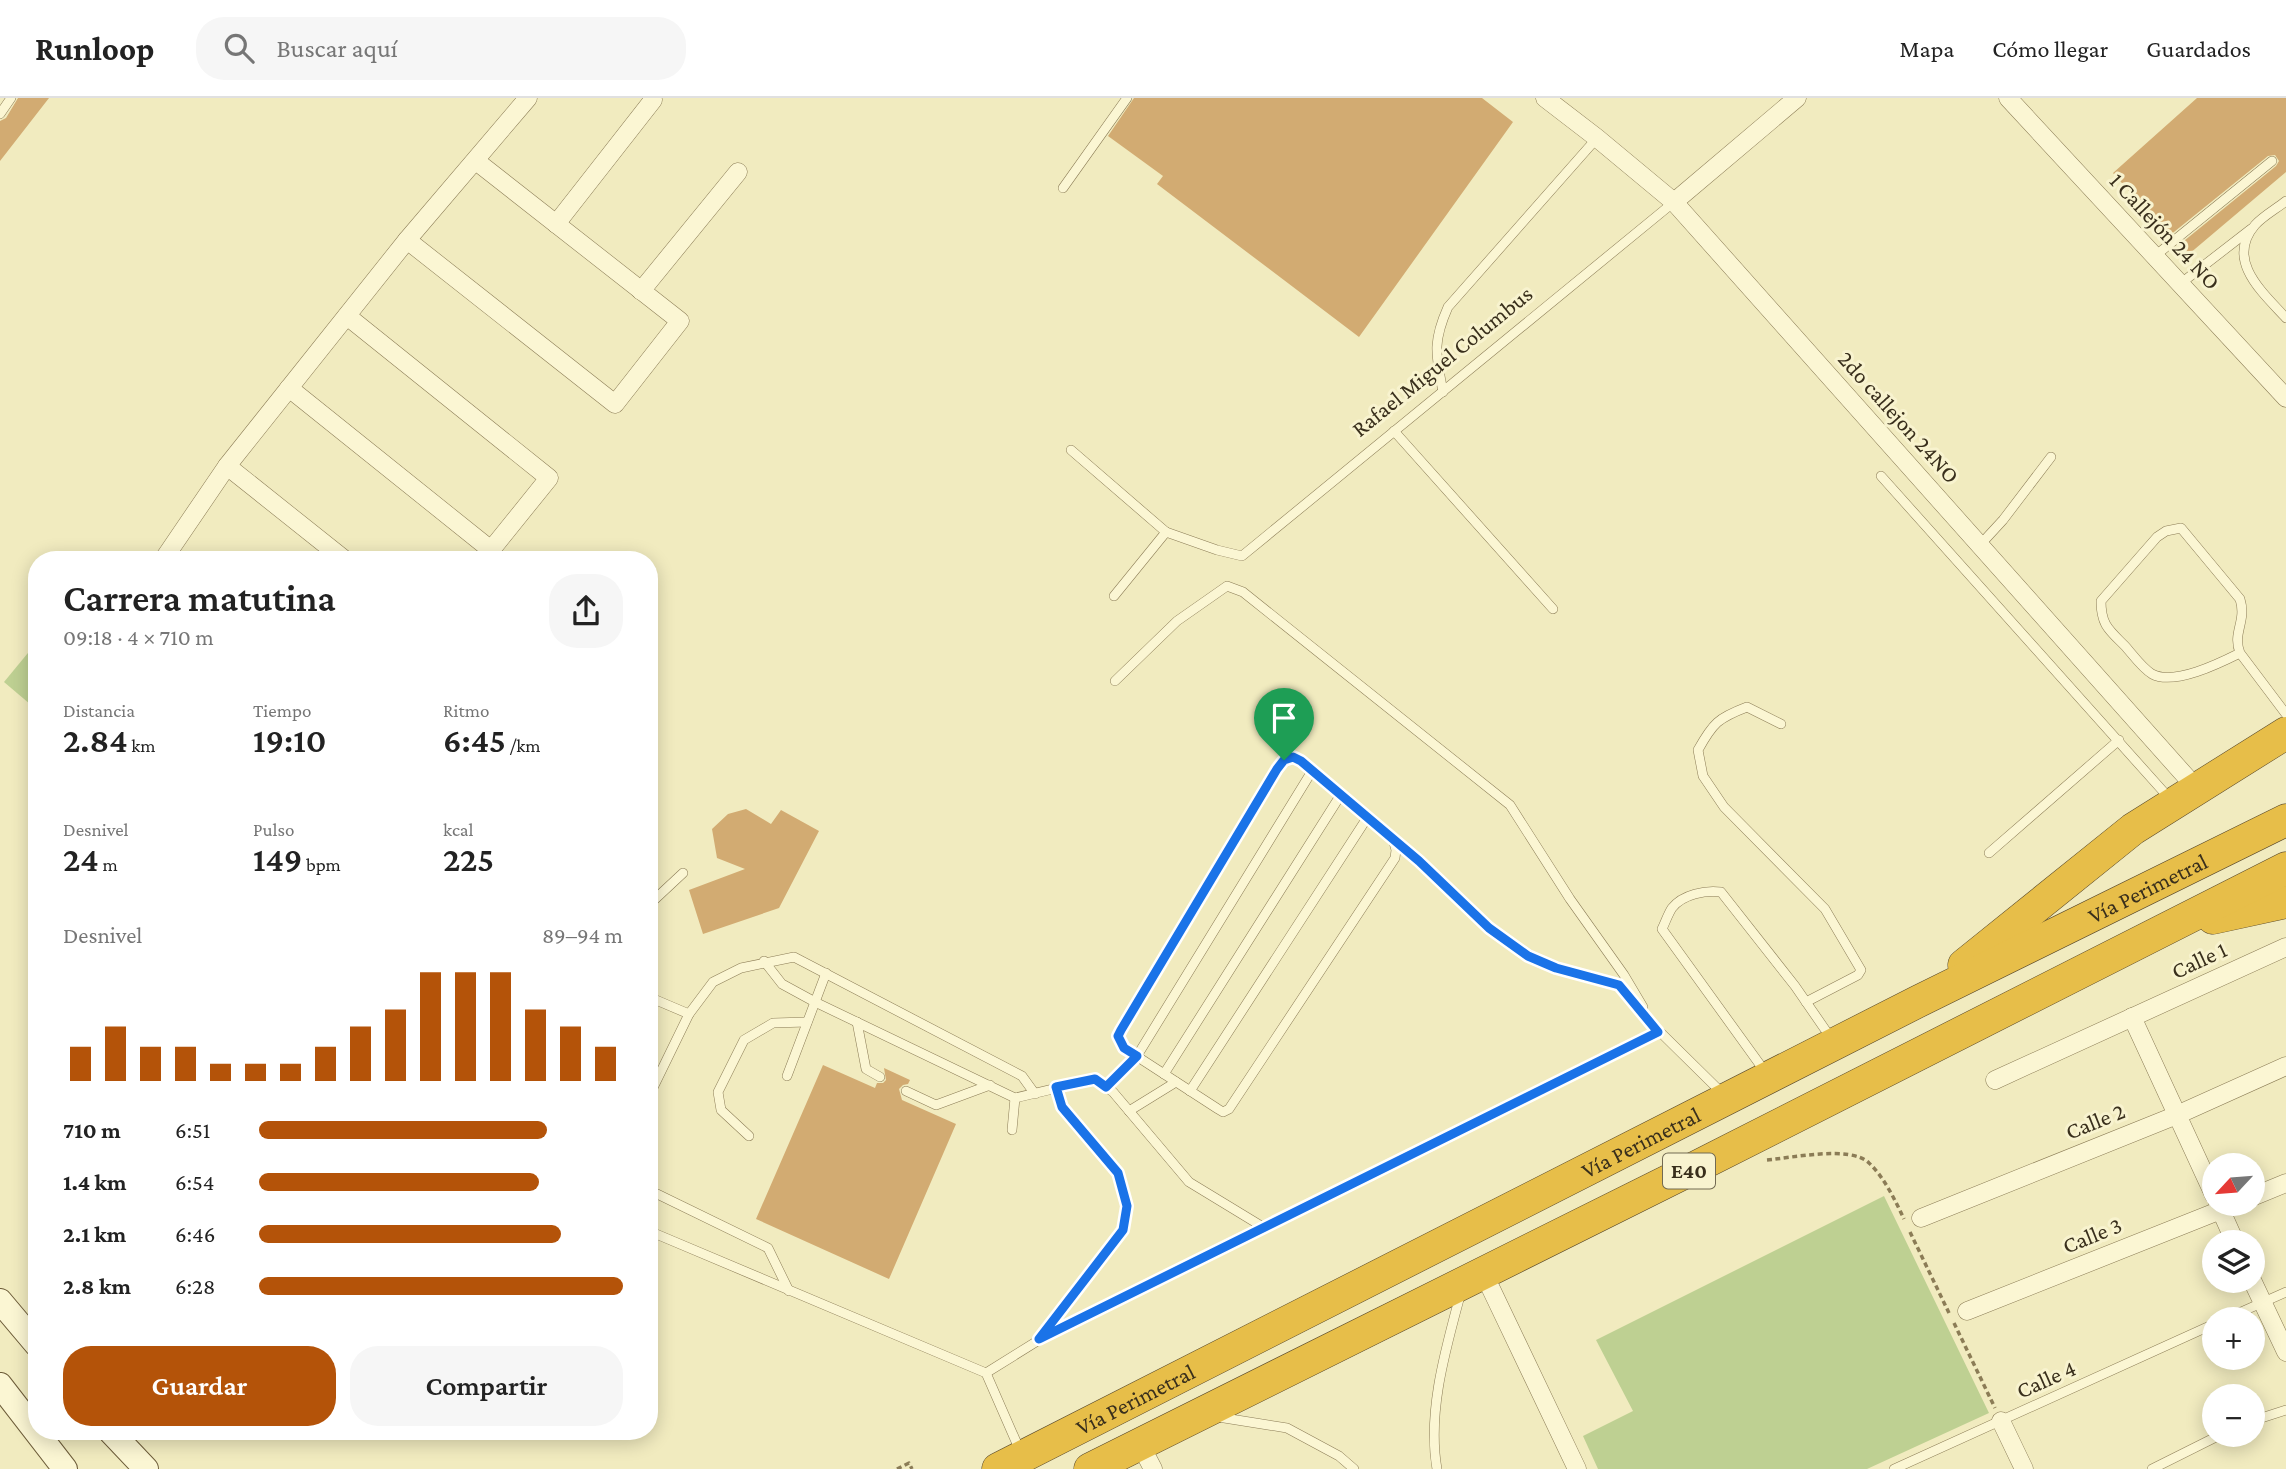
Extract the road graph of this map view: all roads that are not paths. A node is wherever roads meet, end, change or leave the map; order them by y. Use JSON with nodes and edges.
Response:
{"nodes":[{"id":1,"x":11,"y":98,"type":"edge"},
{"id":2,"x":528,"y":98,"type":"edge"},
{"id":3,"x":1127,"y":98,"type":"edge"},
{"id":4,"x":1545,"y":98,"type":"edge"},
{"id":5,"x":1797,"y":98,"type":"edge"},
{"id":6,"x":2008,"y":98,"type":"edge"},
{"id":7,"x":653,"y":100,"type":"dead end"},
{"id":8,"x":0,"y":114,"type":"edge"},
{"id":9,"x":1597,"y":138,"type":"junction"},
{"id":10,"x":476,"y":161,"type":"junction"},
{"id":11,"x":2272,"y":161,"type":"dead end"},
{"id":12,"x":738,"y":172,"type":"dead end"},
{"id":13,"x":1063,"y":188,"type":"dead end"},
{"id":14,"x":2286,"y":201,"type":"edge"},
{"id":15,"x":1674,"y":202,"type":"junction"},
{"id":16,"x":556,"y":224,"type":"junction"},
{"id":17,"x":2255,"y":225,"type":"junction"},
{"id":18,"x":407,"y":240,"type":"junction"},
{"id":19,"x":2155,"y":256,"type":"junction"},
{"id":20,"x":2180,"y":284,"type":"junction"},
{"id":21,"x":641,"y":291,"type":"junction"},
{"id":22,"x":347,"y":316,"type":"junction"},
{"id":23,"x":2286,"y":318,"type":"edge"},
{"id":24,"x":289,"y":388,"type":"junction"},
{"id":25,"x":1443,"y":391,"type":"junction"},
{"id":26,"x":2286,"y":398,"type":"edge"},
{"id":27,"x":1394,"y":431,"type":"junction"},
{"id":28,"x":1071,"y":450,"type":"dead end"},
{"id":29,"x":2051,"y":457,"type":"dead end"},
{"id":30,"x":227,"y":466,"type":"junction"},
{"id":31,"x":1881,"y":476,"type":"dead end"},
{"id":32,"x":1166,"y":532,"type":"junction"},
{"id":33,"x":1980,"y":545,"type":"junction"},
{"id":34,"x":175,"y":551,"type":"edge"},
{"id":35,"x":334,"y":551,"type":"edge"},
{"id":36,"x":1114,"y":596,"type":"dead end"},
{"id":37,"x":1553,"y":609,"type":"dead end"},
{"id":38,"x":2240,"y":653,"type":"junction"},
{"id":39,"x":1115,"y":681,"type":"dead end"},
{"id":40,"x":2286,"y":714,"type":"edge"},
{"id":41,"x":1781,"y":724,"type":"dead end"},
{"id":42,"x":2286,"y":733,"type":"edge"},
{"id":43,"x":2119,"y":740,"type":"junction"},
{"id":44,"x":1312,"y":771,"type":"junction"},
{"id":45,"x":1340,"y":796,"type":"junction"},
{"id":46,"x":2186,"y":796,"type":"junction"},
{"id":47,"x":1367,"y":818,"type":"junction"},
{"id":48,"x":2286,"y":820,"type":"edge"},
{"id":49,"x":1393,"y":839,"type":"junction"},
{"id":50,"x":1989,"y":853,"type":"dead end"},
{"id":51,"x":2286,"y":868,"type":"edge"},
{"id":52,"x":683,"y":873,"type":"dead end"},
{"id":53,"x":658,"y":896,"type":"edge"},
{"id":54,"x":2286,"y":902,"type":"edge"},
{"id":55,"x":2171,"y":926,"type":"junction"},
{"id":56,"x":2286,"y":947,"type":"edge"},
{"id":57,"x":764,"y":961,"type":"junction"},
{"id":58,"x":826,"y":973,"type":"junction"},
{"id":59,"x":658,"y":1001,"type":"edge"},
{"id":60,"x":814,"y":1002,"type":"junction"},
{"id":61,"x":1806,"y":1002,"type":"junction"},
{"id":62,"x":1919,"y":1002,"type":"junction"},
{"id":63,"x":690,"y":1014,"type":"junction"},
{"id":64,"x":2132,"y":1017,"type":"junction"},
{"id":65,"x":857,"y":1021,"type":"junction"},
{"id":66,"x":807,"y":1022,"type":"junction"},
{"id":67,"x":1658,"y":1032,"type":"junction"},
{"id":68,"x":1836,"y":1045,"type":"junction"},
{"id":69,"x":1137,"y":1056,"type":"junction"},
{"id":70,"x":2286,"y":1066,"type":"edge"},
{"id":71,"x":1164,"y":1074,"type":"junction"},
{"id":72,"x":787,"y":1076,"type":"dead end"},
{"id":73,"x":880,"y":1077,"type":"dead end"},
{"id":74,"x":658,"y":1078,"type":"edge"},
{"id":75,"x":1770,"y":1079,"type":"junction"},
{"id":76,"x":1995,"y":1080,"type":"dead end"},
{"id":77,"x":1177,"y":1082,"type":"junction"},
{"id":78,"x":990,"y":1085,"type":"junction"},
{"id":79,"x":1056,"y":1087,"type":"junction"},
{"id":80,"x":1106,"y":1087,"type":"junction"},
{"id":81,"x":906,"y":1091,"type":"dead end"},
{"id":82,"x":1190,"y":1091,"type":"junction"},
{"id":83,"x":1035,"y":1094,"type":"junction"},
{"id":84,"x":1015,"y":1098,"type":"junction"},
{"id":85,"x":1729,"y":1100,"type":"junction"},
{"id":86,"x":1129,"y":1111,"type":"junction"},
{"id":87,"x":2177,"y":1115,"type":"junction"},
{"id":88,"x":1012,"y":1130,"type":"dead end"},
{"id":89,"x":749,"y":1136,"type":"dead end"},
{"id":90,"x":2202,"y":1164,"type":"edge"},
{"id":91,"x":2286,"y":1182,"type":"edge"},
{"id":92,"x":2265,"y":1191,"type":"edge"},
{"id":93,"x":658,"y":1194,"type":"edge"},
{"id":94,"x":2202,"y":1211,"type":"edge"},
{"id":95,"x":1921,"y":1218,"type":"dead end"},
{"id":96,"x":1263,"y":1227,"type":"junction"},
{"id":97,"x":658,"y":1235,"type":"edge"},
{"id":98,"x":1473,"y":1277,"type":"junction"},
{"id":99,"x":789,"y":1291,"type":"junction"},
{"id":100,"x":2258,"y":1293,"type":"edge"},
{"id":101,"x":2286,"y":1293,"type":"edge"},
{"id":102,"x":0,"y":1301,"type":"edge"},
{"id":103,"x":2262,"y":1302,"type":"junction"},
{"id":104,"x":2251,"y":1307,"type":"edge"},
{"id":105,"x":1967,"y":1311,"type":"dead end"},
{"id":106,"x":2202,"y":1329,"type":"edge"},
{"id":107,"x":28,"y":1334,"type":"edge"},
{"id":108,"x":1039,"y":1339,"type":"junction"},
{"id":109,"x":2286,"y":1352,"type":"edge"},
{"id":110,"x":986,"y":1373,"type":"junction"},
{"id":111,"x":0,"y":1385,"type":"edge"},
{"id":112,"x":2286,"y":1410,"type":"edge"},
{"id":113,"x":1199,"y":1413,"type":"junction"},
{"id":114,"x":2265,"y":1417,"type":"edge"},
{"id":115,"x":2001,"y":1420,"type":"junction"},
{"id":116,"x":28,"y":1421,"type":"edge"},
{"id":117,"x":43,"y":1440,"type":"edge"},
{"id":118,"x":119,"y":1440,"type":"edge"},
{"id":119,"x":2202,"y":1444,"type":"edge"},
{"id":120,"x":1146,"y":1456,"type":"edge"},
{"id":121,"x":1010,"y":1463,"type":"edge"},
{"id":122,"x":65,"y":1469,"type":"edge"},
{"id":123,"x":146,"y":1469,"type":"edge"},
{"id":124,"x":1090,"y":1469,"type":"edge"},
{"id":125,"x":1354,"y":1469,"type":"edge"},
{"id":126,"x":1437,"y":1469,"type":"edge"},
{"id":127,"x":1577,"y":1469,"type":"edge"},
{"id":128,"x":1894,"y":1469,"type":"edge"},
{"id":129,"x":2024,"y":1469,"type":"edge"},
{"id":130,"x":2152,"y":1469,"type":"edge"}],
"edges":[{"from":1,"to":8,"type":"lane"},
{"from":2,"to":10,"type":"street"},
{"from":3,"to":13,"type":"lane"},
{"from":4,"to":9,"type":"street","name":"2do callejon 24NO"},
{"from":5,"to":15,"type":"street","name":"Rafael Miguel Columbus"},
{"from":6,"to":19,"type":"street","name":"1 Callejón 24 NO"},
{"from":7,"to":16,"type":"street"},
{"from":9,"to":15,"type":"street","name":"2do callejon 24NO"},
{"from":9,"to":25,"type":"lane"},
{"from":10,"to":16,"type":"street"},
{"from":10,"to":18,"type":"street"},
{"from":11,"to":19,"type":"lane"},
{"from":12,"to":21,"type":"street"},
{"from":14,"to":17,"type":"lane"},
{"from":15,"to":25,"type":"lane","name":"Rafael Miguel Columbus"},
{"from":15,"to":33,"type":"street","name":"2do callejon 24NO"},
{"from":16,"to":21,"type":"street"},
{"from":17,"to":20,"type":"lane"},
{"from":17,"to":23,"type":"lane"},
{"from":18,"to":21,"type":"street"},
{"from":18,"to":22,"type":"street"},
{"from":19,"to":20,"type":"street","name":"1 Callejón 24 NO"},
{"from":20,"to":26,"type":"street","name":"1 Callejón 24 NO"},
{"from":22,"to":24,"type":"street"},
{"from":22,"to":24,"type":"street"},
{"from":24,"to":30,"type":"street"},
{"from":25,"to":27,"type":"lane","name":"Rafael Miguel Columbus"},
{"from":27,"to":32,"type":"lane","name":"Rafael Miguel Columbus"},
{"from":27,"to":37,"type":"lane"},
{"from":28,"to":32,"type":"lane"},
{"from":29,"to":33,"type":"lane"},
{"from":30,"to":34,"type":"street"},
{"from":30,"to":35,"type":"street"},
{"from":31,"to":43,"type":"lane"},
{"from":32,"to":36,"type":"lane"},
{"from":33,"to":46,"type":"street","name":"2do callejon 24NO"},
{"from":38,"to":38,"type":"lane"},
{"from":38,"to":40,"type":"lane"},
{"from":39,"to":67,"type":"lane"},
{"from":41,"to":61,"type":"lane"},
{"from":42,"to":46,"type":"highway"},
{"from":43,"to":46,"type":"lane"},
{"from":43,"to":50,"type":"lane"},
{"from":44,"to":45,"type":"lane"},
{"from":44,"to":69,"type":"lane"},
{"from":44,"to":69,"type":"lane"},
{"from":45,"to":47,"type":"lane"},
{"from":45,"to":71,"type":"lane"},
{"from":46,"to":62,"type":"highway"},
{"from":47,"to":49,"type":"lane"},
{"from":47,"to":82,"type":"lane"},
{"from":48,"to":62,"type":"highway","name":"Vía Perimetral","number":"E40"},
{"from":49,"to":67,"type":"lane"},
{"from":49,"to":82,"type":"lane"},
{"from":51,"to":55,"type":"highway","name":"Vía Perimetral","number":"E40"},
{"from":52,"to":53,"type":"lane"},
{"from":54,"to":55,"type":"highway"},
{"from":55,"to":98,"type":"highway","name":"Vía Perimetral","number":"E40"},
{"from":56,"to":64,"type":"street","name":"Calle 1"},
{"from":57,"to":58,"type":"lane"},
{"from":57,"to":60,"type":"lane"},
{"from":57,"to":63,"type":"lane"},
{"from":58,"to":60,"type":"lane"},
{"from":58,"to":83,"type":"lane"},
{"from":59,"to":63,"type":"lane"},
{"from":60,"to":65,"type":"lane"},
{"from":60,"to":66,"type":"lane"},
{"from":61,"to":68,"type":"lane"},
{"from":61,"to":75,"type":"lane"},
{"from":62,"to":68,"type":"highway","name":"Vía Perimetral","number":"E40"},
{"from":63,"to":74,"type":"lane"},
{"from":64,"to":76,"type":"street","name":"Calle 1"},
{"from":64,"to":87,"type":"street"},
{"from":65,"to":73,"type":"lane"},
{"from":65,"to":78,"type":"lane"},
{"from":66,"to":72,"type":"lane"},
{"from":66,"to":89,"type":"lane"},
{"from":67,"to":85,"type":"lane"},
{"from":67,"to":96,"type":"lane"},
{"from":68,"to":75,"type":"highway","name":"Vía Perimetral","number":"E40"},
{"from":69,"to":71,"type":"lane"},
{"from":69,"to":80,"type":"lane"},
{"from":70,"to":87,"type":"street","name":"Calle 2"},
{"from":71,"to":77,"type":"lane"},
{"from":75,"to":85,"type":"highway","name":"Vía Perimetral","number":"E40"},
{"from":77,"to":82,"type":"lane"},
{"from":77,"to":86,"type":"lane"},
{"from":78,"to":81,"type":"lane"},
{"from":78,"to":84,"type":"lane"},
{"from":79,"to":80,"type":"lane"},
{"from":79,"to":83,"type":"lane"},
{"from":79,"to":108,"type":"lane"},
{"from":80,"to":86,"type":"lane"},
{"from":83,"to":84,"type":"lane"},
{"from":84,"to":88,"type":"lane"},
{"from":85,"to":121,"type":"highway","name":"Vía Perimetral","number":"E40"},
{"from":86,"to":96,"type":"lane"},
{"from":87,"to":90,"type":"street"},
{"from":87,"to":95,"type":"street","name":"Calle 2"},
{"from":91,"to":92,"type":"street"},
{"from":93,"to":99,"type":"lane"},
{"from":94,"to":105,"type":"street","name":"Calle 3"},
{"from":96,"to":108,"type":"lane"},
{"from":97,"to":99,"type":"lane"},
{"from":98,"to":113,"type":"highway","name":"Vía Perimetral","number":"E40"},
{"from":98,"to":126,"type":"lane"},
{"from":98,"to":127,"type":"street"},
{"from":99,"to":110,"type":"lane"},
{"from":100,"to":103,"type":"street"},
{"from":101,"to":103,"type":"lane"},
{"from":102,"to":107,"type":"main road"},
{"from":103,"to":104,"type":"lane"},
{"from":103,"to":109,"type":"street"},
{"from":106,"to":115,"type":"lane","name":"Calle 4"},
{"from":108,"to":110,"type":"lane"},
{"from":110,"to":121,"type":"lane"},
{"from":111,"to":116,"type":"main road"},
{"from":112,"to":114,"type":"lane"},
{"from":113,"to":120,"type":"highway","name":"Vía Perimetral","number":"E40"},
{"from":113,"to":125,"type":"lane"},
{"from":115,"to":128,"type":"lane","name":"Calle 4"},
{"from":115,"to":129,"type":"street"},
{"from":117,"to":122,"type":"main road"},
{"from":118,"to":123,"type":"main road"},
{"from":119,"to":130,"type":"lane"},
{"from":120,"to":124,"type":"highway","name":"Vía Perimetral","number":"E40"}]}
